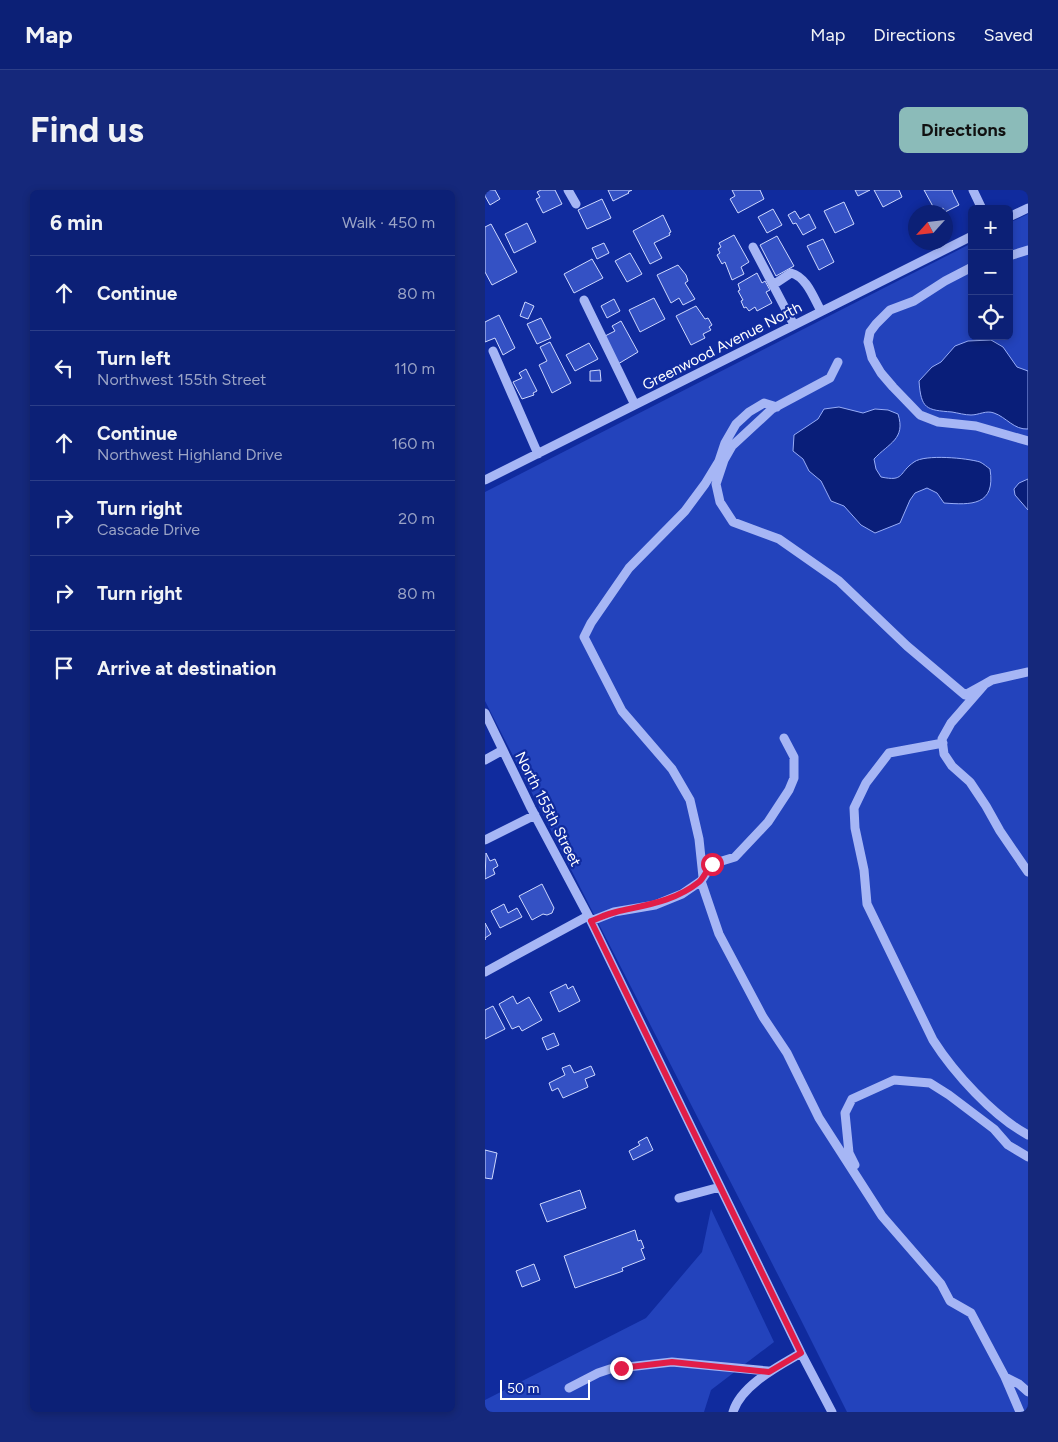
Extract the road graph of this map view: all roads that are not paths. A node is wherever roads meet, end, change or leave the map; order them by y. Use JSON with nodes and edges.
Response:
{"nodes":[{"id":1,"x":568,"y":190,"type":"edge"},
{"id":2,"x":973,"y":190,"type":"edge"},
{"id":3,"x":576,"y":204,"type":"dead end"},
{"id":4,"x":980,"y":205,"type":"edge"},
{"id":5,"x":1028,"y":208,"type":"edge"},
{"id":6,"x":1013,"y":215,"type":"edge"},
{"id":7,"x":968,"y":238,"type":"edge"},
{"id":8,"x":753,"y":247,"type":"dead end"},
{"id":9,"x":1028,"y":250,"type":"edge"},
{"id":10,"x":1013,"y":255,"type":"edge"},
{"id":11,"x":968,"y":269,"type":"edge"},
{"id":12,"x":773,"y":285,"type":"junction"},
{"id":13,"x":584,"y":300,"type":"dead end"},
{"id":14,"x":821,"y":311,"type":"junction"},
{"id":15,"x":794,"y":325,"type":"junction"},
{"id":16,"x":493,"y":351,"type":"dead end"},
{"id":17,"x":838,"y":362,"type":"dead end"},
{"id":18,"x":635,"y":405,"type":"junction"},
{"id":19,"x":777,"y":407,"type":"junction"},
{"id":20,"x":1028,"y":441,"type":"edge"},
{"id":21,"x":538,"y":454,"type":"junction"},
{"id":22,"x":485,"y":480,"type":"edge"},
{"id":23,"x":1028,"y":672,"type":"edge"},
{"id":24,"x":985,"y":684,"type":"junction"},
{"id":25,"x":485,"y":713,"type":"edge"},
{"id":26,"x":784,"y":738,"type":"dead end"},
{"id":27,"x":943,"y":743,"type":"junction"},
{"id":28,"x":503,"y":750,"type":"junction"},
{"id":29,"x":485,"y":760,"type":"edge"},
{"id":30,"x":535,"y":815,"type":"junction"},
{"id":31,"x":485,"y":840,"type":"edge"},
{"id":32,"x":1028,"y":872,"type":"edge"},
{"id":33,"x":702,"y":879,"type":"junction"},
{"id":34,"x":589,"y":918,"type":"junction"},
{"id":35,"x":485,"y":972,"type":"edge"},
{"id":36,"x":1028,"y":1135,"type":"edge"},
{"id":37,"x":1028,"y":1157,"type":"edge"},
{"id":38,"x":720,"y":1187,"type":"junction"},
{"id":39,"x":866,"y":1191,"type":"junction"},
{"id":40,"x":679,"y":1198,"type":"dead end"},
{"id":41,"x":801,"y":1353,"type":"junction"},
{"id":42,"x":769,"y":1372,"type":"junction"},
{"id":43,"x":1005,"y":1377,"type":"junction"},
{"id":44,"x":569,"y":1388,"type":"dead end"},
{"id":45,"x":1028,"y":1392,"type":"edge"},
{"id":46,"x":733,"y":1412,"type":"edge"},
{"id":47,"x":832,"y":1412,"type":"edge"},
{"id":48,"x":1020,"y":1412,"type":"edge"}],
"edges":[{"from":1,"to":3,"type":"street"},
{"from":2,"to":4,"type":"street"},
{"from":5,"to":6,"type":"street"},
{"from":7,"to":14,"type":"street","name":"Greenwood Avenue North"},
{"from":8,"to":12,"type":"street"},
{"from":9,"to":10,"type":"street"},
{"from":11,"to":20,"type":"street"},
{"from":12,"to":14,"type":"street"},
{"from":12,"to":15,"type":"street"},
{"from":13,"to":18,"type":"street"},
{"from":14,"to":15,"type":"street","name":"Greenwood Avenue North"},
{"from":15,"to":18,"type":"street","name":"Greenwood Avenue North"},
{"from":16,"to":21,"type":"street"},
{"from":17,"to":19,"type":"street"},
{"from":18,"to":21,"type":"street","name":"Greenwood Avenue North"},
{"from":19,"to":24,"type":"street"},
{"from":19,"to":33,"type":"street"},
{"from":21,"to":22,"type":"street","name":"Greenwood Avenue North"},
{"from":23,"to":24,"type":"street"},
{"from":24,"to":27,"type":"street"},
{"from":25,"to":28,"type":"street","name":"North 155th Street"},
{"from":26,"to":33,"type":"street"},
{"from":27,"to":32,"type":"street"},
{"from":27,"to":36,"type":"street"},
{"from":28,"to":29,"type":"street"},
{"from":28,"to":30,"type":"street","name":"North 155th Street"},
{"from":30,"to":31,"type":"street"},
{"from":30,"to":34,"type":"street","name":"North 155th Street"},
{"from":33,"to":34,"type":"street"},
{"from":33,"to":39,"type":"street"},
{"from":34,"to":35,"type":"street"},
{"from":34,"to":38,"type":"street","name":"North 155th Street"},
{"from":37,"to":39,"type":"street"},
{"from":38,"to":40,"type":"street"},
{"from":38,"to":41,"type":"street","name":"North 155th Street"},
{"from":39,"to":43,"type":"street"},
{"from":41,"to":42,"type":"street"},
{"from":41,"to":47,"type":"street","name":"North 155th Street"},
{"from":42,"to":44,"type":"street"},
{"from":42,"to":46,"type":"street"},
{"from":43,"to":45,"type":"street"},
{"from":43,"to":48,"type":"street"}]}
